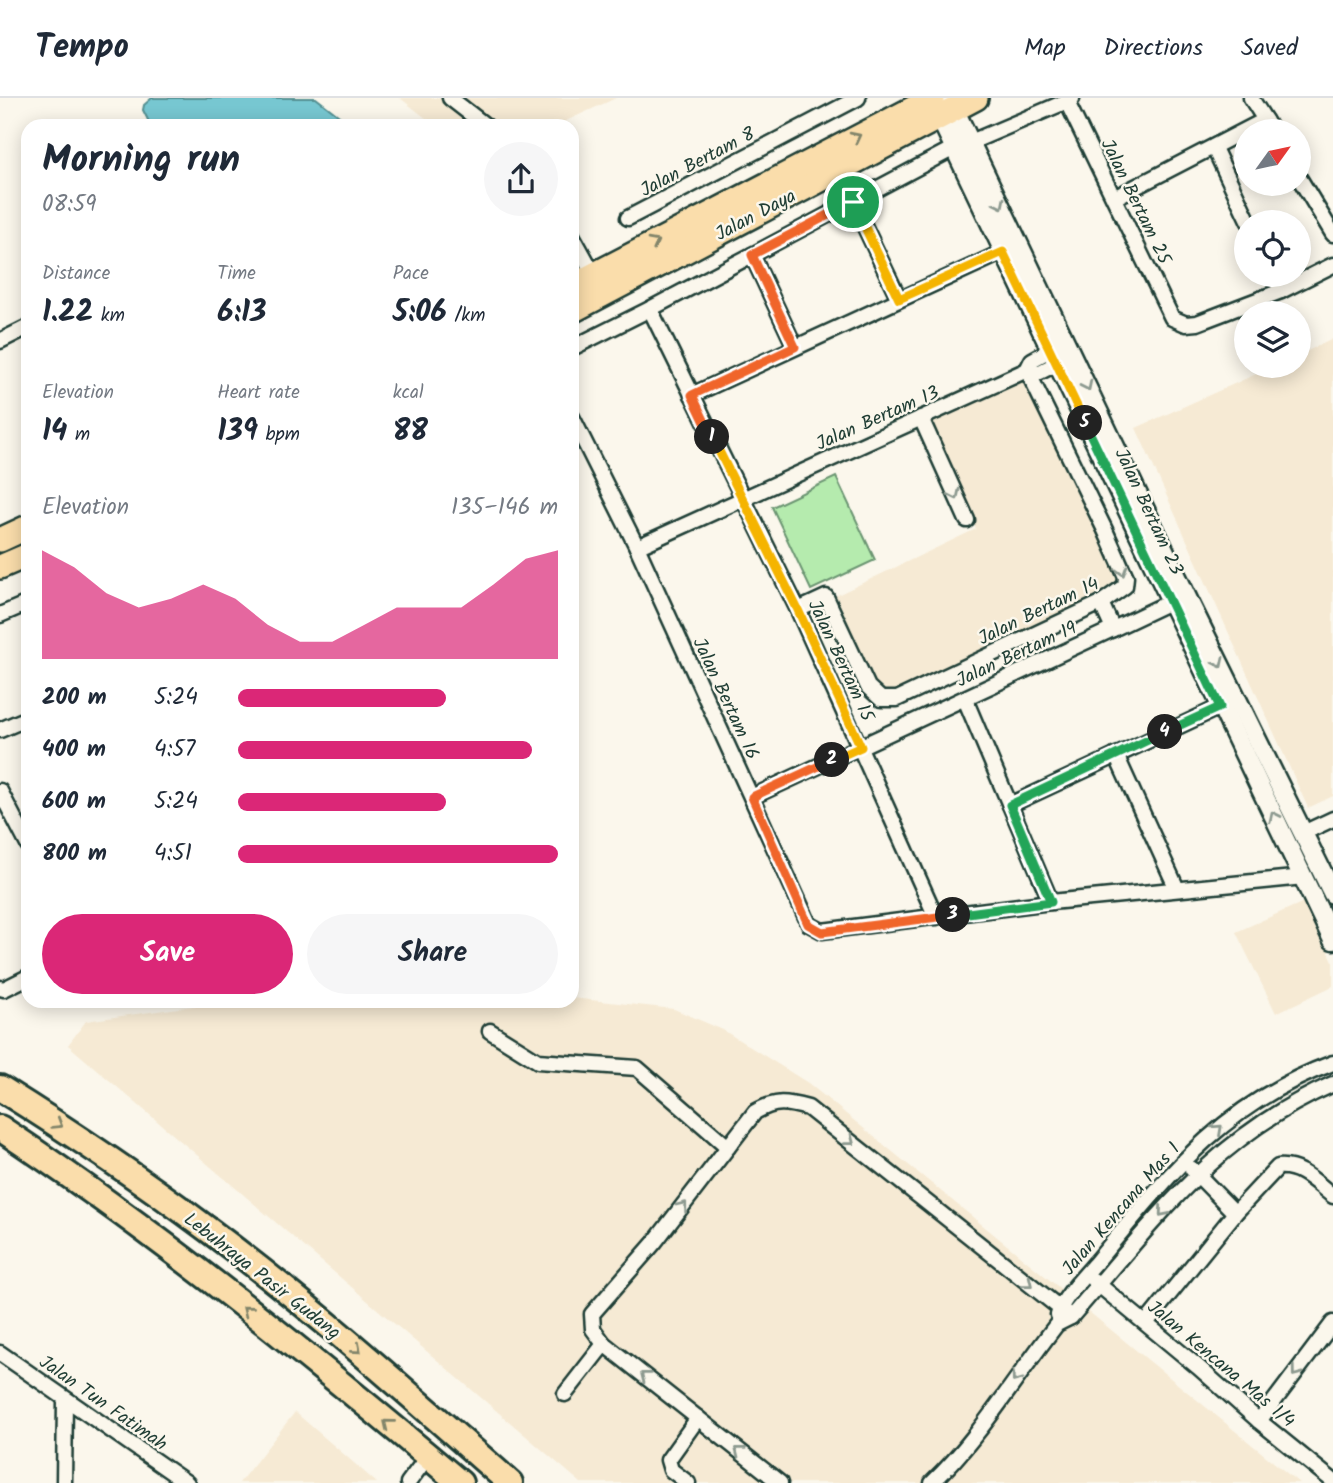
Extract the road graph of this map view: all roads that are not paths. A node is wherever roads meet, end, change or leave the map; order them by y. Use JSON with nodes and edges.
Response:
{"nodes":[{"id":1,"x":450,"y":98,"type":"edge"},
{"id":2,"x":858,"y":98,"type":"edge"},
{"id":3,"x":976,"y":98,"type":"edge"},
{"id":4,"x":1251,"y":98,"type":"edge"},
{"id":5,"x":1070,"y":100,"type":"edge"},
{"id":6,"x":468,"y":104,"type":"edge"},
{"id":7,"x":941,"y":104,"type":"edge"},
{"id":8,"x":480,"y":119,"type":"edge"},
{"id":9,"x":1264,"y":119,"type":"edge"},
{"id":10,"x":1234,"y":140,"type":"edge"},
{"id":11,"x":962,"y":145,"type":"junction"},
{"id":12,"x":1214,"y":148,"type":"junction"},
{"id":13,"x":1310,"y":196,"type":"edge"},
{"id":14,"x":1114,"y":198,"type":"junction"},
{"id":15,"x":853,"y":202,"type":"junction"},
{"id":16,"x":1243,"y":210,"type":"edge"},
{"id":17,"x":628,"y":218,"type":"dead end"},
{"id":18,"x":1333,"y":234,"type":"edge"},
{"id":19,"x":579,"y":250,"type":"edge"},
{"id":20,"x":1003,"y":252,"type":"junction"},
{"id":21,"x":752,"y":255,"type":"junction"},
{"id":22,"x":1333,"y":265,"type":"edge"},
{"id":23,"x":599,"y":284,"type":"junction"},
{"id":24,"x":579,"y":285,"type":"edge"},
{"id":25,"x":1279,"y":287,"type":"edge"},
{"id":26,"x":1281,"y":291,"type":"junction"},
{"id":27,"x":899,"y":299,"type":"junction"},
{"id":28,"x":579,"y":304,"type":"edge"},
{"id":29,"x":650,"y":309,"type":"junction"},
{"id":30,"x":21,"y":330,"type":"edge"},
{"id":31,"x":0,"y":341,"type":"edge"},
{"id":32,"x":579,"y":344,"type":"edge"},
{"id":33,"x":795,"y":347,"type":"junction"},
{"id":34,"x":1060,"y":357,"type":"junction"},
{"id":35,"x":1027,"y":370,"type":"junction"},
{"id":36,"x":692,"y":395,"type":"junction"},
{"id":37,"x":921,"y":418,"type":"junction"},
{"id":38,"x":579,"y":431,"type":"edge"},
{"id":39,"x":742,"y":499,"type":"junction"},
{"id":40,"x":967,"y":520,"type":"dead end"},
{"id":41,"x":21,"y":530,"type":"edge"},
{"id":42,"x":0,"y":540,"type":"edge"},
{"id":43,"x":636,"y":547,"type":"junction"},
{"id":44,"x":21,"y":558,"type":"edge"},
{"id":45,"x":0,"y":567,"type":"edge"},
{"id":46,"x":1189,"y":602,"type":"junction"},
{"id":47,"x":1101,"y":603,"type":"junction"},
{"id":48,"x":1170,"y":603,"type":"junction"},
{"id":49,"x":21,"y":606,"type":"edge"},
{"id":50,"x":798,"y":610,"type":"junction"},
{"id":51,"x":0,"y":615,"type":"edge"},
{"id":52,"x":1113,"y":629,"type":"junction"},
{"id":53,"x":965,"y":699,"type":"junction"},
{"id":54,"x":1220,"y":707,"type":"junction"},
{"id":55,"x":21,"y":721,"type":"edge"},
{"id":56,"x":0,"y":730,"type":"edge"},
{"id":57,"x":861,"y":747,"type":"junction"},
{"id":58,"x":1116,"y":755,"type":"junction"},
{"id":59,"x":0,"y":791,"type":"edge"},
{"id":60,"x":752,"y":797,"type":"junction"},
{"id":61,"x":1010,"y":805,"type":"junction"},
{"id":62,"x":1333,"y":819,"type":"edge"},
{"id":63,"x":21,"y":827,"type":"edge"},
{"id":64,"x":1303,"y":833,"type":"junction"},
{"id":65,"x":1304,"y":877,"type":"junction"},
{"id":66,"x":1177,"y":889,"type":"junction"},
{"id":67,"x":1333,"y":894,"type":"edge"},
{"id":68,"x":1051,"y":902,"type":"junction"},
{"id":69,"x":936,"y":917,"type":"junction"},
{"id":70,"x":1333,"y":940,"type":"edge"},
{"id":71,"x":21,"y":980,"type":"edge"},
{"id":72,"x":0,"y":988,"type":"edge"},
{"id":73,"x":490,"y":1031,"type":"dead end"},
{"id":74,"x":1333,"y":1063,"type":"edge"},
{"id":75,"x":1333,"y":1084,"type":"edge"},
{"id":76,"x":0,"y":1088,"type":"edge"},
{"id":77,"x":0,"y":1128,"type":"edge"},
{"id":78,"x":728,"y":1147,"type":"junction"},
{"id":79,"x":1185,"y":1159,"type":"junction"},
{"id":80,"x":1196,"y":1175,"type":"junction"},
{"id":81,"x":1333,"y":1196,"type":"edge"},
{"id":82,"x":1235,"y":1213,"type":"junction"},
{"id":83,"x":1086,"y":1274,"type":"junction"},
{"id":84,"x":1099,"y":1285,"type":"junction"},
{"id":85,"x":1063,"y":1316,"type":"junction"},
{"id":86,"x":1146,"y":1323,"type":"junction"},
{"id":87,"x":1333,"y":1323,"type":"edge"},
{"id":88,"x":604,"y":1344,"type":"junction"},
{"id":89,"x":0,"y":1353,"type":"edge"},
{"id":90,"x":565,"y":1394,"type":"dead end"},
{"id":91,"x":65,"y":1400,"type":"junction"},
{"id":92,"x":698,"y":1418,"type":"junction"},
{"id":93,"x":1259,"y":1421,"type":"junction"},
{"id":94,"x":428,"y":1456,"type":"junction"},
{"id":95,"x":1333,"y":1481,"type":"edge"},
{"id":96,"x":64,"y":1483,"type":"edge"},
{"id":97,"x":187,"y":1483,"type":"edge"},
{"id":98,"x":408,"y":1483,"type":"edge"},
{"id":99,"x":460,"y":1483,"type":"edge"},
{"id":100,"x":510,"y":1483,"type":"edge"},
{"id":101,"x":688,"y":1483,"type":"edge"},
{"id":102,"x":780,"y":1483,"type":"edge"},
{"id":103,"x":932,"y":1483,"type":"edge"}],
"edges":[{"from":1,"to":6,"type":"street"},
{"from":2,"to":17,"type":"street","name":"Jalan Bertam 8"},
{"from":3,"to":7,"type":"main road","name":"Jalan Daya"},
{"from":4,"to":9,"type":"street"},
{"from":5,"to":11,"type":"street"},
{"from":5,"to":14,"type":"street","name":"Jalan Bertam 25"},
{"from":6,"to":8,"type":"street"},
{"from":7,"to":11,"type":"street","name":"Jalan Bertam 23"},
{"from":7,"to":23,"type":"main road","name":"Jalan Daya"},
{"from":10,"to":12,"type":"street"},
{"from":11,"to":15,"type":"street"},
{"from":11,"to":20,"type":"street","name":"Jalan Bertam 23"},
{"from":11,"to":34,"type":"street","name":"Jalan Bertam 23","one_way":true},
{"from":12,"to":14,"type":"street"},
{"from":12,"to":16,"type":"street"},
{"from":13,"to":18,"type":"street"},
{"from":14,"to":26,"type":"street","name":"Jalan Bertam 25"},
{"from":15,"to":21,"type":"street"},
{"from":15,"to":27,"type":"street"},
{"from":19,"to":23,"type":"street"},
{"from":20,"to":27,"type":"street"},
{"from":20,"to":34,"type":"street","name":"Jalan Bertam 23"},
{"from":21,"to":29,"type":"street"},
{"from":21,"to":33,"type":"street"},
{"from":22,"to":26,"type":"street"},
{"from":23,"to":24,"type":"main road","name":"Jalan Daya"},
{"from":23,"to":28,"type":"main road","name":"Jalan Daya"},
{"from":25,"to":26,"type":"street"},
{"from":27,"to":33,"type":"street"},
{"from":29,"to":32,"type":"street"},
{"from":29,"to":36,"type":"street","name":"Jalan Bertam 15"},
{"from":30,"to":31,"type":"street"},
{"from":33,"to":36,"type":"street"},
{"from":34,"to":35,"type":"street","name":"Jalan Bertam 13"},
{"from":34,"to":46,"type":"street","name":"Jalan Bertam 23","one_way":true},
{"from":34,"to":48,"type":"street","name":"Jalan Bertam 23"},
{"from":35,"to":37,"type":"street","name":"Jalan Bertam 13"},
{"from":35,"to":47,"type":"street","name":"Jalan Bertam 14","one_way":true},
{"from":36,"to":39,"type":"street","name":"Jalan Bertam 15"},
{"from":37,"to":39,"type":"street","name":"Jalan Bertam 13"},
{"from":37,"to":40,"type":"street","one_way":true},
{"from":38,"to":43,"type":"street","name":"Jalan Bertam 16"},
{"from":39,"to":43,"type":"street","name":"Jalan Bertam 13"},
{"from":39,"to":50,"type":"street","name":"Jalan Bertam 15"},
{"from":41,"to":42,"type":"main road"},
{"from":43,"to":60,"type":"street","name":"Jalan Bertam 16"},
{"from":44,"to":45,"type":"main road"},
{"from":46,"to":48,"type":"street","name":"Jalan Bertam 19"},
{"from":46,"to":64,"type":"street","name":"Jalan Bertam 23","one_way":true},
{"from":47,"to":50,"type":"street","name":"Jalan Bertam 14"},
{"from":47,"to":52,"type":"street"},
{"from":48,"to":52,"type":"street","name":"Jalan Bertam 19"},
{"from":48,"to":54,"type":"street","name":"Jalan Bertam 23"},
{"from":49,"to":51,"type":"street"},
{"from":50,"to":57,"type":"street","name":"Jalan Bertam 15"},
{"from":52,"to":53,"type":"street","name":"Jalan Bertam 19"},
{"from":53,"to":57,"type":"street","name":"Jalan Bertam 19"},
{"from":53,"to":61,"type":"street"},
{"from":54,"to":58,"type":"street"},
{"from":65,"to":54,"type":"street","name":"Jalan Bertam 23","one_way":true},
{"from":55,"to":56,"type":"street"},
{"from":57,"to":60,"type":"street","name":"Jalan Bertam 19"},
{"from":57,"to":69,"type":"street","name":"Jalan Bertam 15"},
{"from":58,"to":61,"type":"street"},
{"from":58,"to":66,"type":"street"},
{"from":59,"to":63,"type":"street"},
{"from":60,"to":69,"type":"street","name":"Jalan Bertam 16"},
{"from":61,"to":68,"type":"street"},
{"from":62,"to":64,"type":"street"},
{"from":64,"to":67,"type":"street","name":"Jalan Bertam 23"},
{"from":65,"to":66,"type":"street","name":"Jalan Bertam 16"},
{"from":65,"to":70,"type":"street","name":"Jalan Bertam 23"},
{"from":66,"to":68,"type":"street","name":"Jalan Bertam 16"},
{"from":68,"to":69,"type":"street","name":"Jalan Bertam 16"},
{"from":71,"to":72,"type":"street"},
{"from":73,"to":78,"type":"street"},
{"from":79,"to":74,"type":"street","name":"Jalan Kencana Mas 1","one_way":true},
{"from":75,"to":80,"type":"street","name":"Jalan Kencana Mas 1"},
{"from":76,"to":100,"type":"highway","name":"Lebuhraya Pasir Gudang","one_way":true},
{"from":94,"to":77,"type":"highway","name":"Lebuhraya Pasir Gudang","one_way":true},
{"from":78,"to":85,"type":"street","one_way":true},
{"from":88,"to":78,"type":"street","one_way":true},
{"from":79,"to":80,"type":"street"},
{"from":79,"to":83,"type":"street","name":"Jalan Kencana Mas 1"},
{"from":80,"to":82,"type":"street"},
{"from":80,"to":84,"type":"street","name":"Jalan Kencana Mas 1","one_way":true},
{"from":81,"to":82,"type":"street"},
{"from":82,"to":86,"type":"street"},
{"from":83,"to":84,"type":"street","name":"Jalan Kencana Mas 1/4"},
{"from":83,"to":85,"type":"street","name":"Jalan Kencana Mas 1"},
{"from":84,"to":85,"type":"street","name":"Jalan Kencana Mas 1"},
{"from":84,"to":86,"type":"street","name":"Jalan Kencana Mas 1/4"},
{"from":85,"to":103,"type":"street","name":"Jalan Kencana Mas 1","one_way":true},
{"from":86,"to":93,"type":"street","name":"Jalan Kencana Mas 1/4"},
{"from":87,"to":93,"type":"street","one_way":true},
{"from":88,"to":90,"type":"street"},
{"from":92,"to":88,"type":"street","one_way":true},
{"from":89,"to":91,"type":"street","name":"Jalan Tun Fatimah"},
{"from":91,"to":96,"type":"street"},
{"from":91,"to":97,"type":"street","name":"Jalan Tun Fatimah"},
{"from":92,"to":101,"type":"street"},
{"from":102,"to":92,"type":"street","one_way":true},
{"from":93,"to":95,"type":"street","name":"Jalan Kencana Mas 1/4"},
{"from":94,"to":98,"type":"street"},
{"from":94,"to":99,"type":"highway","name":"Lebuhraya Pasir Gudang"}]}
